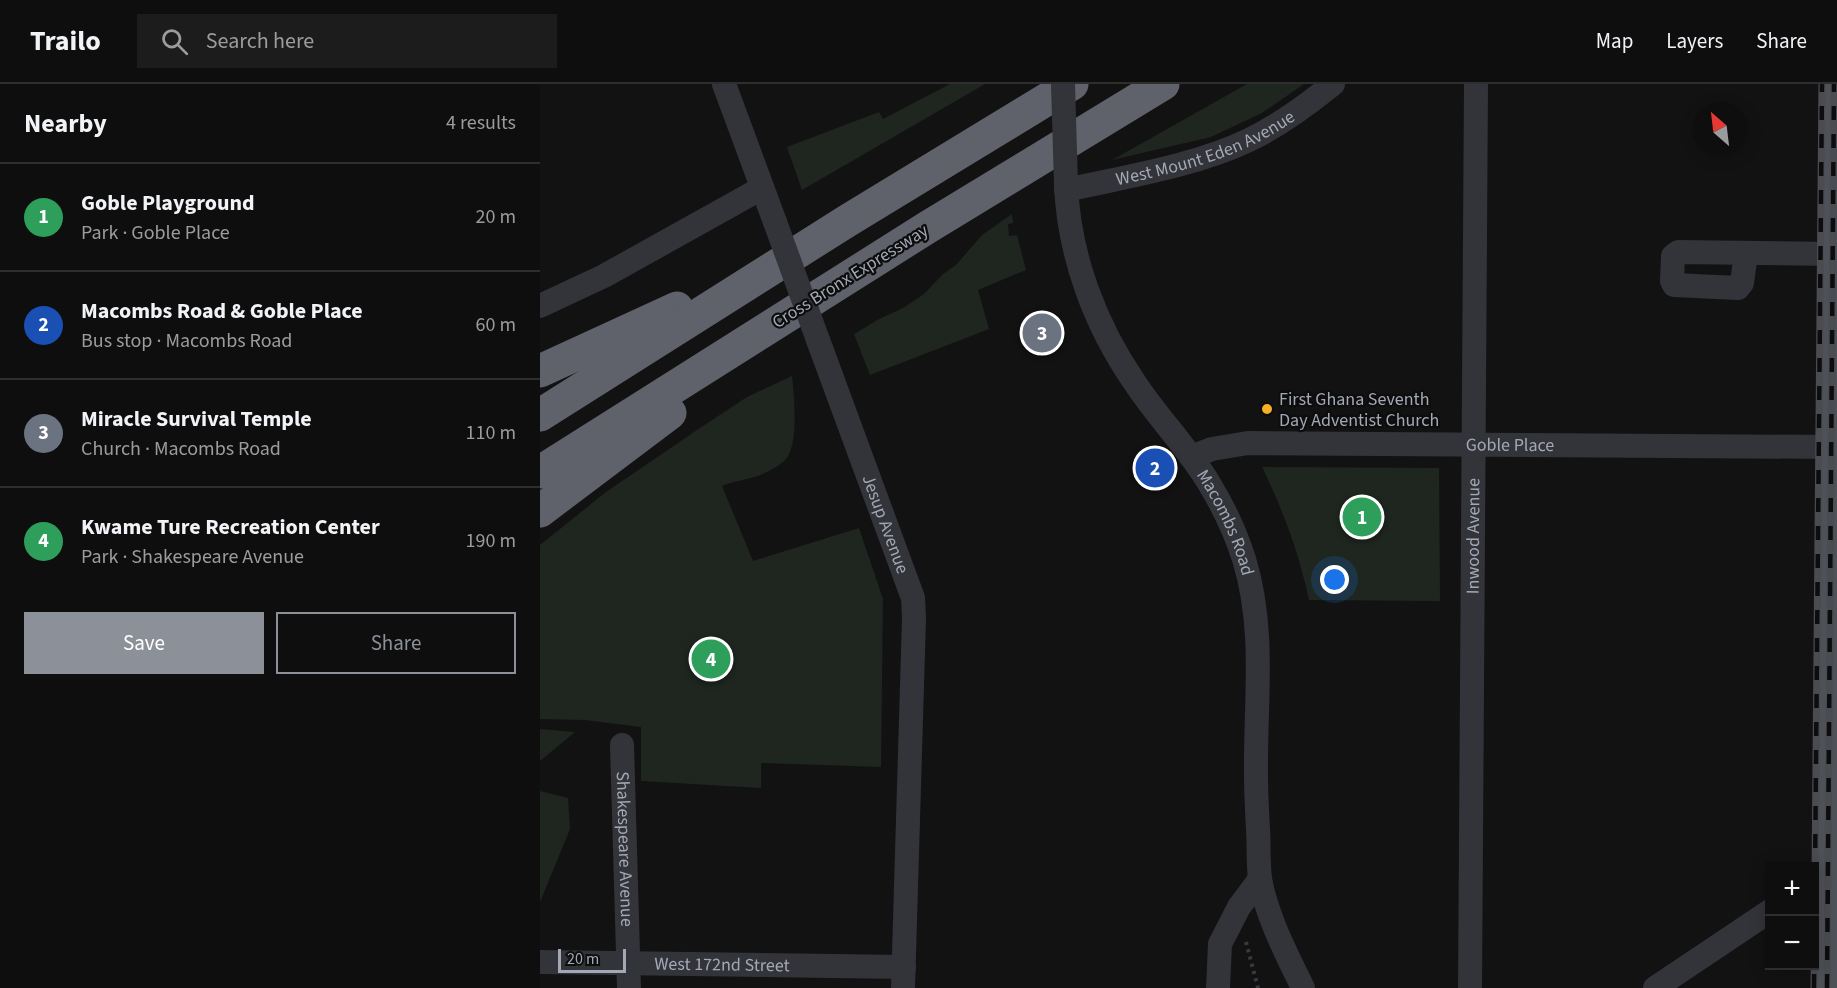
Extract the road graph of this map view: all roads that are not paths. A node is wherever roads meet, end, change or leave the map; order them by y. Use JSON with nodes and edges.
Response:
{"nodes":[{"id":1,"x":724,"y":84,"type":"edge"},
{"id":2,"x":1063,"y":84,"type":"edge"},
{"id":3,"x":1072,"y":84,"type":"edge"},
{"id":4,"x":1333,"y":84,"type":"edge"},
{"id":5,"x":1476,"y":84,"type":"edge"},
{"id":6,"x":1835,"y":84,"type":"edge"},
{"id":7,"x":1159,"y":87,"type":"edge"},
{"id":8,"x":1066,"y":187,"type":"junction"},
{"id":9,"x":762,"y":188,"type":"junction"},
{"id":10,"x":847,"y":221,"type":"junction"},
{"id":11,"x":1746,"y":253,"type":"dead end"},
{"id":12,"x":1835,"y":254,"type":"junction"},
{"id":13,"x":858,"y":271,"type":"junction"},
{"id":14,"x":540,"y":306,"type":"edge"},
{"id":15,"x":540,"y":371,"type":"edge"},
{"id":16,"x":540,"y":415,"type":"edge"},
{"id":17,"x":1834,"y":443,"type":"edge"},
{"id":18,"x":1474,"y":444,"type":"junction"},
{"id":19,"x":1191,"y":457,"type":"junction"},
{"id":20,"x":540,"y":472,"type":"edge"},
{"id":21,"x":540,"y":511,"type":"edge"},
{"id":22,"x":622,"y":745,"type":"dead end"},
{"id":23,"x":1260,"y":879,"type":"junction"},
{"id":24,"x":1827,"y":889,"type":"edge"},
{"id":25,"x":1765,"y":913,"type":"edge"},
{"id":26,"x":540,"y":962,"type":"edge"},
{"id":27,"x":629,"y":964,"type":"junction"},
{"id":28,"x":904,"y":977,"type":"edge"},
{"id":29,"x":629,"y":988,"type":"edge"},
{"id":30,"x":1218,"y":988,"type":"edge"},
{"id":31,"x":1303,"y":988,"type":"edge"},
{"id":32,"x":1470,"y":988,"type":"edge"},
{"id":33,"x":1655,"y":988,"type":"edge"},
{"id":34,"x":1829,"y":988,"type":"edge"}],
"edges":[{"from":1,"to":9,"type":"street","name":"Jesup Avenue"},
{"from":2,"to":8,"type":"street","name":"Macombs Road","bridge":true},
{"from":3,"to":10,"type":"highway"},
{"from":4,"to":8,"type":"street","name":"West Mount Eden Avenue"},
{"from":5,"to":18,"type":"street","name":"Inwood Avenue"},
{"from":6,"to":12,"type":"main road"},
{"from":7,"to":13,"type":"highway","name":"Cross Bronx Expressway"},
{"from":8,"to":19,"type":"street","name":"Macombs Road"},
{"from":9,"to":14,"type":"street"},
{"from":9,"to":28,"type":"street","name":"Jesup Avenue","bridge":true},
{"from":10,"to":15,"type":"highway"},
{"from":10,"to":16,"type":"highway"},
{"from":11,"to":12,"type":"street"},
{"from":12,"to":17,"type":"main road"},
{"from":13,"to":20,"type":"highway","name":"Cross Bronx Expressway"},
{"from":13,"to":21,"type":"highway"},
{"from":17,"to":18,"type":"street","name":"Goble Place"},
{"from":17,"to":24,"type":"main road"},
{"from":18,"to":19,"type":"street","name":"Goble Place"},
{"from":18,"to":32,"type":"street","name":"Inwood Avenue"},
{"from":19,"to":23,"type":"street","name":"Macombs Road"},
{"from":22,"to":27,"type":"street","name":"Shakespeare Avenue"},
{"from":23,"to":30,"type":"street"},
{"from":23,"to":31,"type":"street","name":"Macombs Road"},
{"from":24,"to":34,"type":"main road"},
{"from":25,"to":33,"type":"street"},
{"from":26,"to":27,"type":"street","name":"West 172nd Street"},
{"from":27,"to":28,"type":"street","name":"West 172nd Street"},
{"from":27,"to":29,"type":"street","name":"Shakespeare Avenue"}]}
